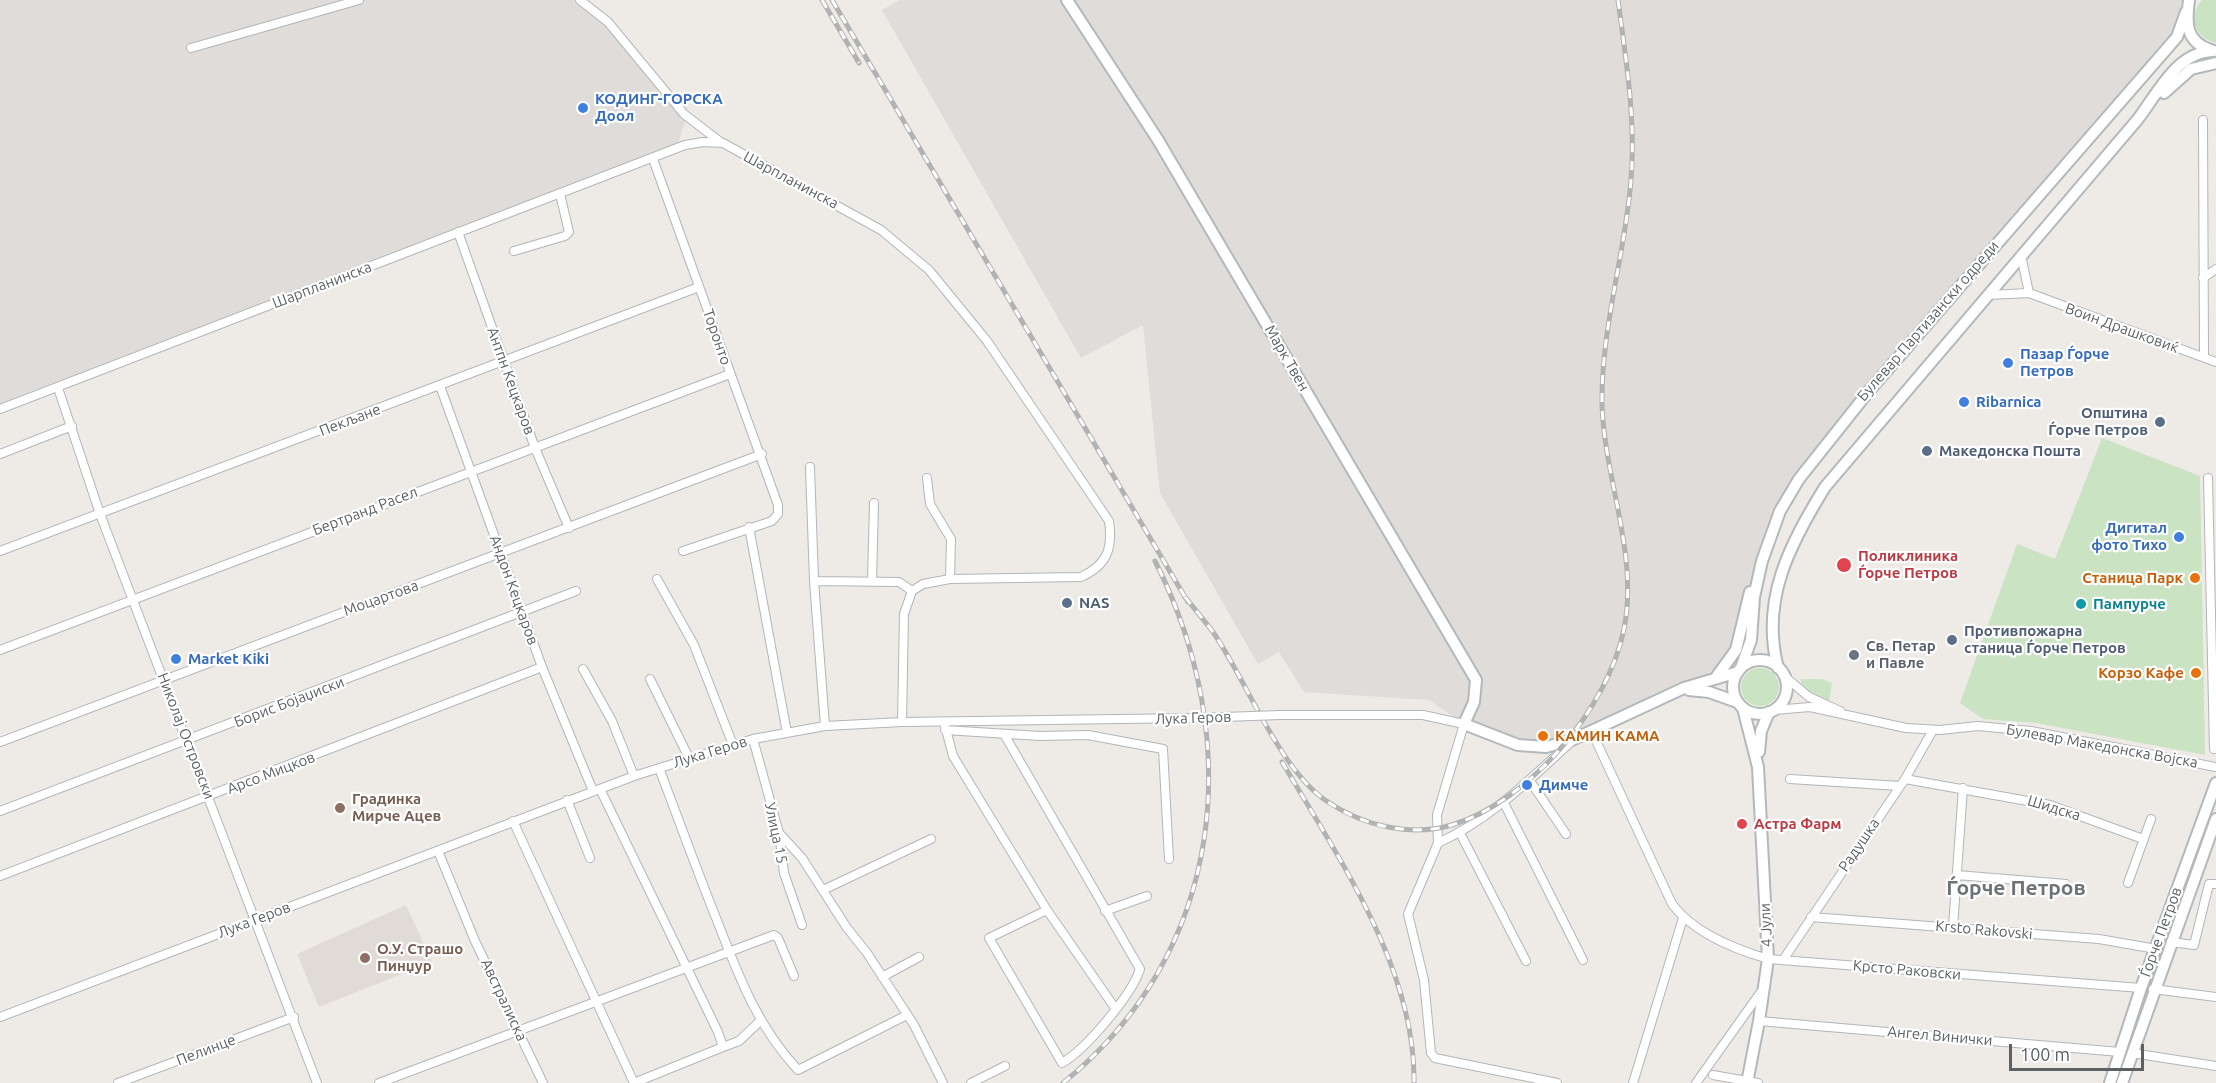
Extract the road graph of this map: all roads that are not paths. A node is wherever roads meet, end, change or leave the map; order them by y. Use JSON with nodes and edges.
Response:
{"nodes":[{"id":1,"x":359,"y":0,"type":"edge"},
{"id":2,"x":580,"y":0,"type":"edge"},
{"id":3,"x":1067,"y":0,"type":"edge"},
{"id":4,"x":2189,"y":4,"type":"edge"},
{"id":5,"x":190,"y":48,"type":"dead end"},
{"id":6,"x":2215,"y":55,"type":"edge"},
{"id":7,"x":2203,"y":120,"type":"dead end"},
{"id":8,"x":723,"y":143,"type":"junction"},
{"id":9,"x":653,"y":159,"type":"junction"},
{"id":10,"x":560,"y":194,"type":"junction"},
{"id":11,"x":458,"y":232,"type":"junction"},
{"id":12,"x":514,"y":251,"type":"dead end"},
{"id":13,"x":2021,"y":255,"type":"junction"},
{"id":14,"x":2216,"y":269,"type":"edge"},
{"id":15,"x":2203,"y":278,"type":"junction"},
{"id":16,"x":699,"y":287,"type":"junction"},
{"id":17,"x":2029,"y":293,"type":"junction"},
{"id":18,"x":1988,"y":295,"type":"junction"},
{"id":19,"x":2204,"y":357,"type":"junction"},
{"id":20,"x":505,"y":362,"type":"junction"},
{"id":21,"x":2216,"y":362,"type":"edge"},
{"id":22,"x":730,"y":374,"type":"junction"},
{"id":23,"x":440,"y":386,"type":"junction"},
{"id":24,"x":58,"y":388,"type":"junction"},
{"id":25,"x":0,"y":409,"type":"edge"},
{"id":26,"x":72,"y":426,"type":"junction"},
{"id":27,"x":535,"y":447,"type":"junction"},
{"id":28,"x":0,"y":454,"type":"edge"},
{"id":29,"x":762,"y":454,"type":"junction"},
{"id":30,"x":810,"y":467,"type":"dead end"},
{"id":31,"x":471,"y":470,"type":"junction"},
{"id":32,"x":927,"y":478,"type":"dead end"},
{"id":33,"x":2208,"y":478,"type":"dead end"},
{"id":34,"x":874,"y":503,"type":"dead end"},
{"id":35,"x":100,"y":514,"type":"junction"},
{"id":36,"x":749,"y":527,"type":"junction"},
{"id":37,"x":569,"y":528,"type":"junction"},
{"id":38,"x":0,"y":551,"type":"edge"},
{"id":39,"x":683,"y":551,"type":"dead end"},
{"id":40,"x":500,"y":553,"type":"junction"},
{"id":41,"x":657,"y":579,"type":"dead end"},
{"id":42,"x":950,"y":579,"type":"junction"},
{"id":43,"x":1757,"y":579,"type":"junction"},
{"id":44,"x":814,"y":581,"type":"junction"},
{"id":45,"x":872,"y":582,"type":"junction"},
{"id":46,"x":576,"y":591,"type":"dead end"},
{"id":47,"x":912,"y":591,"type":"junction"},
{"id":48,"x":132,"y":599,"type":"junction"},
{"id":49,"x":522,"y":612,"type":"junction"},
{"id":50,"x":0,"y":650,"type":"edge"},
{"id":51,"x":542,"y":667,"type":"junction"},
{"id":52,"x":583,"y":669,"type":"dead end"},
{"id":53,"x":1739,"y":670,"type":"junction"},
{"id":54,"x":1781,"y":671,"type":"junction"},
{"id":55,"x":164,"y":678,"type":"junction"},
{"id":56,"x":1715,"y":678,"type":"junction"},
{"id":57,"x":650,"y":679,"type":"dead end"},
{"id":58,"x":1671,"y":693,"type":"junction"},
{"id":59,"x":1740,"y":705,"type":"junction"},
{"id":60,"x":1772,"y":711,"type":"junction"},
{"id":61,"x":1846,"y":714,"type":"junction"},
{"id":62,"x":902,"y":722,"type":"junction"},
{"id":63,"x":1464,"y":724,"type":"junction"},
{"id":64,"x":825,"y":726,"type":"junction"},
{"id":65,"x":944,"y":726,"type":"junction"},
{"id":66,"x":1933,"y":730,"type":"junction"},
{"id":67,"x":788,"y":733,"type":"junction"},
{"id":68,"x":1004,"y":734,"type":"junction"},
{"id":69,"x":753,"y":739,"type":"junction"},
{"id":70,"x":1572,"y":740,"type":"junction"},
{"id":71,"x":187,"y":741,"type":"junction"},
{"id":72,"x":0,"y":742,"type":"edge"},
{"id":73,"x":1597,"y":743,"type":"dead end"},
{"id":74,"x":733,"y":745,"type":"junction"},
{"id":75,"x":2214,"y":749,"type":"dead end"},
{"id":76,"x":689,"y":758,"type":"junction"},
{"id":77,"x":1758,"y":767,"type":"junction"},
{"id":78,"x":2216,"y":767,"type":"edge"},
{"id":79,"x":659,"y":768,"type":"junction"},
{"id":80,"x":634,"y":776,"type":"junction"},
{"id":81,"x":1790,"y":778,"type":"dead end"},
{"id":82,"x":1530,"y":781,"type":"junction"},
{"id":83,"x":1902,"y":783,"type":"junction"},
{"id":84,"x":2216,"y":783,"type":"edge"},
{"id":85,"x":1963,"y":788,"type":"junction"},
{"id":86,"x":597,"y":790,"type":"junction"},
{"id":87,"x":210,"y":797,"type":"junction"},
{"id":88,"x":567,"y":800,"type":"junction"},
{"id":89,"x":1504,"y":803,"type":"junction"},
{"id":90,"x":0,"y":811,"type":"edge"},
{"id":91,"x":2151,"y":819,"type":"dead end"},
{"id":92,"x":2216,"y":819,"type":"edge"},
{"id":93,"x":513,"y":821,"type":"junction"},
{"id":94,"x":779,"y":833,"type":"junction"},
{"id":95,"x":1460,"y":833,"type":"junction"},
{"id":96,"x":1566,"y":834,"type":"dead end"},
{"id":97,"x":931,"y":839,"type":"dead end"},
{"id":98,"x":2144,"y":839,"type":"junction"},
{"id":99,"x":1438,"y":843,"type":"junction"},
{"id":100,"x":438,"y":850,"type":"junction"},
{"id":101,"x":590,"y":858,"type":"dead end"},
{"id":102,"x":1169,"y":859,"type":"dead end"},
{"id":103,"x":1957,"y":875,"type":"junction"},
{"id":104,"x":0,"y":876,"type":"edge"},
{"id":105,"x":2128,"y":883,"type":"dead end"},
{"id":106,"x":2066,"y":884,"type":"dead end"},
{"id":107,"x":2216,"y":884,"type":"edge"},
{"id":108,"x":823,"y":890,"type":"junction"},
{"id":109,"x":1147,"y":896,"type":"dead end"},
{"id":110,"x":1047,"y":910,"type":"junction"},
{"id":111,"x":1105,"y":911,"type":"junction"},
{"id":112,"x":1811,"y":917,"type":"junction"},
{"id":113,"x":1683,"y":918,"type":"junction"},
{"id":114,"x":256,"y":919,"type":"junction"},
{"id":115,"x":802,"y":925,"type":"dead end"},
{"id":116,"x":1953,"y":927,"type":"junction"},
{"id":117,"x":2171,"y":942,"type":"junction"},
{"id":118,"x":2156,"y":949,"type":"junction"},
{"id":119,"x":728,"y":950,"type":"junction"},
{"id":120,"x":919,"y":957,"type":"dead end"},
{"id":121,"x":1768,"y":959,"type":"junction"},
{"id":122,"x":1583,"y":960,"type":"dead end"},
{"id":123,"x":1783,"y":960,"type":"junction"},
{"id":124,"x":1526,"y":961,"type":"dead end"},
{"id":125,"x":685,"y":968,"type":"junction"},
{"id":126,"x":794,"y":976,"type":"dead end"},
{"id":127,"x":882,"y":977,"type":"junction"},
{"id":128,"x":1765,"y":986,"type":"junction"},
{"id":129,"x":2141,"y":988,"type":"junction"},
{"id":130,"x":2153,"y":989,"type":"junction"},
{"id":131,"x":2216,"y":998,"type":"edge"},
{"id":132,"x":595,"y":1001,"type":"junction"},
{"id":133,"x":1115,"y":1008,"type":"junction"},
{"id":134,"x":907,"y":1015,"type":"junction"},
{"id":135,"x":0,"y":1017,"type":"edge"},
{"id":136,"x":294,"y":1017,"type":"junction"},
{"id":137,"x":1760,"y":1021,"type":"junction"},
{"id":138,"x":759,"y":1022,"type":"junction"},
{"id":139,"x":518,"y":1031,"type":"junction"},
{"id":140,"x":723,"y":1047,"type":"junction"},
{"id":141,"x":2126,"y":1053,"type":"junction"},
{"id":142,"x":1005,"y":1066,"type":"dead end"},
{"id":143,"x":2216,"y":1066,"type":"edge"},
{"id":144,"x":1713,"y":1075,"type":"dead end"},
{"id":145,"x":1751,"y":1082,"type":"edge"},
{"id":146,"x":118,"y":1083,"type":"edge"},
{"id":147,"x":317,"y":1083,"type":"edge"},
{"id":148,"x":379,"y":1083,"type":"edge"},
{"id":149,"x":543,"y":1083,"type":"edge"},
{"id":150,"x":943,"y":1083,"type":"edge"},
{"id":151,"x":970,"y":1083,"type":"edge"},
{"id":152,"x":1557,"y":1083,"type":"edge"},
{"id":153,"x":1633,"y":1083,"type":"edge"},
{"id":154,"x":1696,"y":1083,"type":"edge"},
{"id":155,"x":2110,"y":1083,"type":"edge"},
{"id":156,"x":2122,"y":1083,"type":"edge"}],
"edges":[{"from":1,"to":5,"type":"street"},
{"from":2,"to":8,"type":"street"},
{"from":3,"to":63,"type":"street","name":"Марк Твен"},
{"from":4,"to":6,"type":"street"},
{"from":4,"to":43,"type":"street","name":"Булевар Партизански одреди"},
{"from":6,"to":13,"type":"street","name":"Булевар Партизански одреди"},
{"from":7,"to":15,"type":"street"},
{"from":8,"to":9,"type":"street","name":"Шарпланинска"},
{"from":8,"to":42,"type":"street","name":"Шарпланинска"},
{"from":9,"to":10,"type":"street","name":"Шарпланинска"},
{"from":9,"to":16,"type":"street","name":"Торонто"},
{"from":10,"to":11,"type":"street","name":"Шарпланинска"},
{"from":10,"to":12,"type":"street"},
{"from":11,"to":20,"type":"street","name":"Антпн Кецкаров"},
{"from":11,"to":24,"type":"street","name":"Шарпланинска"},
{"from":13,"to":17,"type":"street"},
{"from":13,"to":18,"type":"street","name":"Булевар Партизански одреди"},
{"from":14,"to":15,"type":"street"},
{"from":15,"to":19,"type":"street"},
{"from":16,"to":20,"type":"street","name":"Пекљане"},
{"from":16,"to":22,"type":"street","name":"Торонто"},
{"from":17,"to":18,"type":"street","name":"Воин Драшковиќ"},
{"from":17,"to":19,"type":"street","name":"Воин Драшковиќ"},
{"from":18,"to":54,"type":"street","name":"Булевар Партизански одреди"},
{"from":19,"to":21,"type":"street","name":"Воин Драшковиќ"},
{"from":20,"to":23,"type":"street","name":"Пекљане"},
{"from":20,"to":27,"type":"street","name":"Антпн Кецкаров"},
{"from":22,"to":27,"type":"street","name":"Бертранд Расел"},
{"from":22,"to":29,"type":"street","name":"Торонто"},
{"from":23,"to":31,"type":"street","name":"Андон Кецкаров"},
{"from":23,"to":35,"type":"street","name":"Пекљане"},
{"from":24,"to":25,"type":"street","name":"Шарпланинска"},
{"from":24,"to":26,"type":"street","name":"Николај Островски"},
{"from":26,"to":28,"type":"street"},
{"from":26,"to":35,"type":"street","name":"Николај Островски"},
{"from":27,"to":31,"type":"street","name":"Бертранд Расел"},
{"from":27,"to":37,"type":"street","name":"Антпн Кецкаров"},
{"from":29,"to":36,"type":"street","name":"Торонто"},
{"from":29,"to":37,"type":"street","name":"Моцартова"},
{"from":30,"to":44,"type":"street"},
{"from":31,"to":40,"type":"street","name":"Андон Кецкаров"},
{"from":31,"to":48,"type":"street","name":"Бертранд Расел"},
{"from":32,"to":42,"type":"street"},
{"from":33,"to":75,"type":"street"},
{"from":34,"to":45,"type":"street"},
{"from":35,"to":38,"type":"street","name":"Пекљане"},
{"from":35,"to":48,"type":"street","name":"Николај Островски"},
{"from":36,"to":39,"type":"street"},
{"from":36,"to":67,"type":"street"},
{"from":37,"to":40,"type":"street","name":"Моцартова"},
{"from":40,"to":49,"type":"street","name":"Андон Кецкаров"},
{"from":40,"to":55,"type":"street","name":"Моцартова"},
{"from":41,"to":74,"type":"street"},
{"from":42,"to":47,"type":"street","name":"Шарпланинска"},
{"from":43,"to":53,"type":"street","name":"Булевар Партизански одреди"},
{"from":43,"to":56,"type":"street"},
{"from":44,"to":45,"type":"street"},
{"from":44,"to":64,"type":"street"},
{"from":45,"to":47,"type":"street"},
{"from":46,"to":49,"type":"street","name":"Борис Бојаџиски"},
{"from":47,"to":62,"type":"street"},
{"from":48,"to":50,"type":"street","name":"Бертранд Расел"},
{"from":48,"to":55,"type":"street","name":"Николај Островски"},
{"from":49,"to":51,"type":"street","name":"Андон Кецкаров"},
{"from":49,"to":71,"type":"street","name":"Борис Бојаџиски"},
{"from":51,"to":86,"type":"street","name":"Андон Кецкаров"},
{"from":51,"to":87,"type":"street","name":"Арсо Мицков"},
{"from":52,"to":80,"type":"street"},
{"from":53,"to":54,"type":"street"},
{"from":53,"to":56,"type":"street","name":"Лука Геров"},
{"from":53,"to":59,"type":"street"},
{"from":54,"to":60,"type":"street"},
{"from":54,"to":61,"type":"street","name":"Булевар Македонска Војска"},
{"from":55,"to":71,"type":"street","name":"Николај Островски"},
{"from":55,"to":72,"type":"street","name":"Моцартова"},
{"from":56,"to":58,"type":"street","name":"Лука Геров"},
{"from":57,"to":76,"type":"street"},
{"from":58,"to":59,"type":"street","name":"Лука Геров"},
{"from":58,"to":70,"type":"street","name":"Лука Геров"},
{"from":59,"to":60,"type":"street"},
{"from":59,"to":77,"type":"street","name":"4 Јули"},
{"from":60,"to":61,"type":"street","name":"Булевар Македонска Војска"},
{"from":60,"to":77,"type":"street","name":"4 Јули"},
{"from":61,"to":66,"type":"street","name":"Булевар Македонска Војска"},
{"from":62,"to":64,"type":"street","name":"Лука Геров"},
{"from":62,"to":65,"type":"street","name":"Лука Геров"},
{"from":63,"to":65,"type":"street","name":"Лука Геров","bridge":true},
{"from":63,"to":70,"type":"street","name":"Лука Геров"},
{"from":63,"to":99,"type":"street"},
{"from":64,"to":67,"type":"street","name":"Лука Геров"},
{"from":65,"to":68,"type":"street"},
{"from":65,"to":110,"type":"street"},
{"from":66,"to":78,"type":"street","name":"Булевар Македонска Војска"},
{"from":66,"to":83,"type":"street","name":"Радушка"},
{"from":67,"to":69,"type":"street","name":"Лука Геров"},
{"from":68,"to":102,"type":"street"},
{"from":68,"to":111,"type":"street"},
{"from":69,"to":74,"type":"street","name":"Лука Геров"},
{"from":69,"to":94,"type":"street","name":"Улица 15"},
{"from":70,"to":82,"type":"street"},
{"from":71,"to":87,"type":"street","name":"Николај Островски"},
{"from":71,"to":90,"type":"street","name":"Борис Бојаџиски"},
{"from":73,"to":113,"type":"street"},
{"from":74,"to":76,"type":"street","name":"Лука Геров"},
{"from":76,"to":79,"type":"street","name":"Лука Геров"},
{"from":77,"to":121,"type":"street","name":"4 Јули"},
{"from":79,"to":80,"type":"street","name":"Лука Геров"},
{"from":79,"to":119,"type":"street"},
{"from":80,"to":86,"type":"street","name":"Лука Геров"},
{"from":81,"to":83,"type":"street","name":"Шидска"},
{"from":82,"to":89,"type":"street"},
{"from":82,"to":96,"type":"street"},
{"from":83,"to":85,"type":"street","name":"Шидска"},
{"from":83,"to":112,"type":"street","name":"Радушка"},
{"from":84,"to":118,"type":"street","name":"Ѓорче Петров"},
{"from":85,"to":98,"type":"street","name":"Шидска"},
{"from":85,"to":103,"type":"street"},
{"from":86,"to":88,"type":"street","name":"Лука Геров"},
{"from":86,"to":125,"type":"street","name":"Андон Кецкаров"},
{"from":87,"to":104,"type":"street","name":"Арсо Мицков"},
{"from":87,"to":114,"type":"street","name":"Николај Островски"},
{"from":88,"to":93,"type":"street","name":"Лука Геров"},
{"from":88,"to":101,"type":"street"},
{"from":89,"to":95,"type":"street"},
{"from":89,"to":122,"type":"street"},
{"from":91,"to":98,"type":"street"},
{"from":92,"to":117,"type":"street","name":"Ѓорче Петров"},
{"from":93,"to":100,"type":"street","name":"Лука Геров"},
{"from":93,"to":132,"type":"street"},
{"from":94,"to":108,"type":"street"},
{"from":94,"to":115,"type":"street","name":"Улица 15"},
{"from":95,"to":99,"type":"street"},
{"from":95,"to":124,"type":"street"},
{"from":97,"to":108,"type":"street"},
{"from":98,"to":105,"type":"street"},
{"from":99,"to":152,"type":"street"},
{"from":100,"to":114,"type":"street","name":"Лука Геров"},
{"from":100,"to":139,"type":"street","name":"Австралиска"},
{"from":103,"to":106,"type":"street"},
{"from":103,"to":116,"type":"street"},
{"from":107,"to":117,"type":"street"},
{"from":108,"to":127,"type":"street"},
{"from":109,"to":111,"type":"street"},
{"from":110,"to":133,"type":"street"},
{"from":110,"to":133,"type":"street"},
{"from":111,"to":133,"type":"street"},
{"from":112,"to":116,"type":"street","name":"Krsto Rakovski"},
{"from":112,"to":123,"type":"street","name":"Радушка"},
{"from":113,"to":121,"type":"street","name":"Крсто Раковски"},
{"from":113,"to":153,"type":"street"},
{"from":114,"to":135,"type":"street","name":"Лука Геров"},
{"from":114,"to":136,"type":"street","name":"Николај Островски"},
{"from":116,"to":118,"type":"street","name":"Krsto Rakovski"},
{"from":117,"to":130,"type":"street","name":"Ѓорче Петров"},
{"from":118,"to":129,"type":"street","name":"Ѓорче Петров"},
{"from":119,"to":125,"type":"street"},
{"from":119,"to":126,"type":"street"},
{"from":119,"to":138,"type":"street"},
{"from":120,"to":127,"type":"street"},
{"from":121,"to":123,"type":"street","name":"Крсто Раковски"},
{"from":121,"to":128,"type":"street","name":"4 Јули"},
{"from":123,"to":129,"type":"street","name":"Крсто Раковски"},
{"from":125,"to":132,"type":"street"},
{"from":125,"to":140,"type":"street","name":"Андон Кецкаров"},
{"from":127,"to":134,"type":"street"},
{"from":128,"to":137,"type":"street","name":"4 Јули"},
{"from":128,"to":154,"type":"street"},
{"from":129,"to":141,"type":"street","name":"Ѓорче Петров"},
{"from":130,"to":131,"type":"street"},
{"from":130,"to":141,"type":"street","name":"Ѓорче Петров"},
{"from":132,"to":139,"type":"street"},
{"from":132,"to":140,"type":"street"},
{"from":134,"to":138,"type":"street"},
{"from":134,"to":150,"type":"street"},
{"from":136,"to":146,"type":"street","name":"Пелинце"},
{"from":136,"to":147,"type":"street","name":"Николај Островски"},
{"from":137,"to":141,"type":"street","name":"Ангел Винички"},
{"from":137,"to":145,"type":"street","name":"4 Јули"},
{"from":138,"to":140,"type":"street"},
{"from":139,"to":148,"type":"street"},
{"from":139,"to":149,"type":"street","name":"Австралиска"},
{"from":141,"to":143,"type":"street","name":"Ангел Винички"},
{"from":141,"to":155,"type":"street","name":"Ѓорче Петров"},
{"from":141,"to":156,"type":"street","name":"Ѓорче Петров"},
{"from":142,"to":151,"type":"street"},
{"from":144,"to":145,"type":"street"}]}
